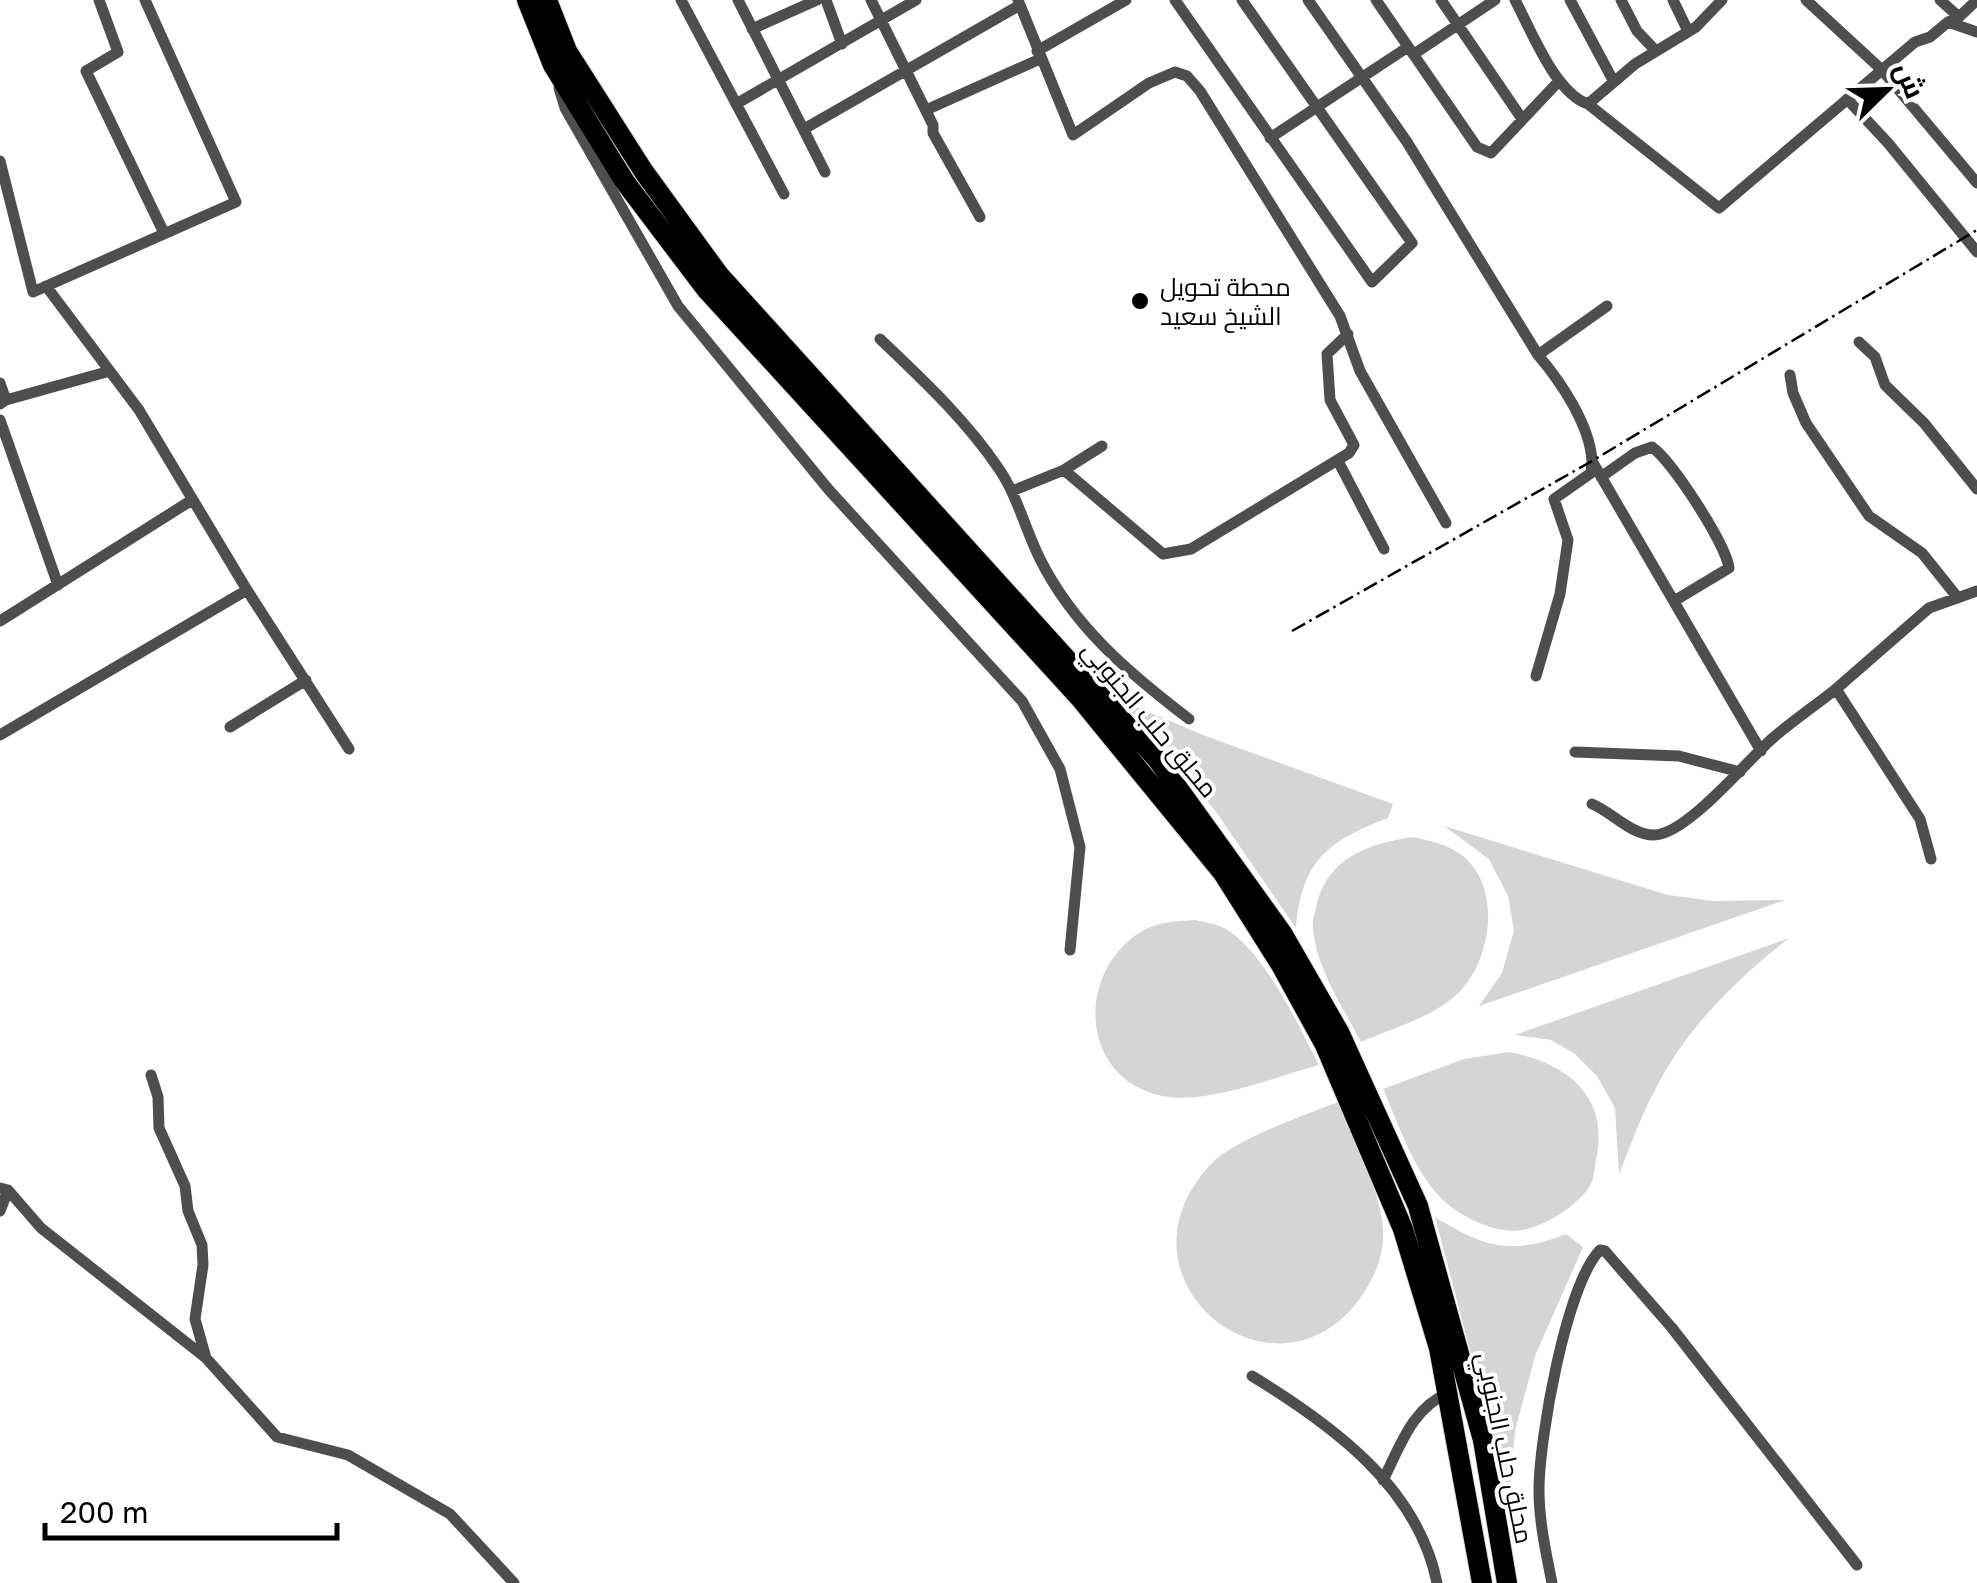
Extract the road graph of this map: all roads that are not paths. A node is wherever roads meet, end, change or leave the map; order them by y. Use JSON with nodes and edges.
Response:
{"nodes":[{"id":1,"x":98,"y":0,"type":"edge"},
{"id":2,"x":145,"y":0,"type":"edge"},
{"id":3,"x":527,"y":0,"type":"edge"},
{"id":4,"x":548,"y":0,"type":"edge"},
{"id":5,"x":681,"y":0,"type":"edge"},
{"id":6,"x":738,"y":0,"type":"edge"},
{"id":7,"x":816,"y":0,"type":"edge"},
{"id":8,"x":826,"y":0,"type":"edge"},
{"id":9,"x":871,"y":0,"type":"edge"},
{"id":10,"x":916,"y":0,"type":"edge"},
{"id":11,"x":1126,"y":0,"type":"edge"},
{"id":12,"x":1242,"y":0,"type":"edge"},
{"id":13,"x":1308,"y":0,"type":"edge"},
{"id":14,"x":1376,"y":0,"type":"edge"},
{"id":15,"x":1441,"y":0,"type":"edge"},
{"id":16,"x":1495,"y":0,"type":"edge"},
{"id":17,"x":1514,"y":0,"type":"edge"},
{"id":18,"x":1570,"y":0,"type":"edge"},
{"id":19,"x":1621,"y":0,"type":"edge"},
{"id":20,"x":1673,"y":0,"type":"edge"},
{"id":21,"x":1722,"y":0,"type":"edge"},
{"id":22,"x":1806,"y":0,"type":"edge"},
{"id":23,"x":1940,"y":0,"type":"edge"},
{"id":24,"x":1977,"y":0,"type":"edge"},
{"id":25,"x":1177,"y":1,"type":"edge"},
{"id":26,"x":1019,"y":3,"type":"edge"},
{"id":27,"x":882,"y":20,"type":"junction"},
{"id":28,"x":1953,"y":20,"type":"junction"},
{"id":29,"x":1459,"y":25,"type":"junction"},
{"id":30,"x":752,"y":28,"type":"junction"},
{"id":31,"x":1688,"y":31,"type":"junction"},
{"id":32,"x":1977,"y":32,"type":"edge"},
{"id":33,"x":842,"y":44,"type":"junction"},
{"id":34,"x":1656,"y":50,"type":"junction"},
{"id":35,"x":1411,"y":51,"type":"junction"},
{"id":36,"x":1038,"y":55,"type":"junction"},
{"id":37,"x":553,"y":65,"type":"junction"},
{"id":38,"x":906,"y":70,"type":"junction"},
{"id":39,"x":1882,"y":70,"type":"junction"},
{"id":40,"x":1364,"y":76,"type":"junction"},
{"id":41,"x":1559,"y":80,"type":"junction"},
{"id":42,"x":779,"y":82,"type":"junction"},
{"id":43,"x":1614,"y":82,"type":"junction"},
{"id":44,"x":1847,"y":99,"type":"junction"},
{"id":45,"x":736,"y":104,"type":"junction"},
{"id":46,"x":1588,"y":104,"type":"junction"},
{"id":47,"x":1316,"y":107,"type":"junction"},
{"id":48,"x":926,"y":110,"type":"junction"},
{"id":49,"x":1522,"y":120,"type":"junction"},
{"id":50,"x":804,"y":129,"type":"junction"},
{"id":51,"x":1270,"y":138,"type":"junction"},
{"id":52,"x":0,"y":161,"type":"edge"},
{"id":53,"x":824,"y":172,"type":"dead end"},
{"id":54,"x":1977,"y":183,"type":"edge"},
{"id":55,"x":784,"y":194,"type":"dead end"},
{"id":56,"x":980,"y":218,"type":"dead end"},
{"id":57,"x":164,"y":233,"type":"junction"},
{"id":58,"x":1977,"y":252,"type":"edge"},
{"id":59,"x":46,"y":286,"type":"junction"},
{"id":60,"x":1608,"y":306,"type":"dead end"},
{"id":61,"x":1348,"y":334,"type":"junction"},
{"id":62,"x":880,"y":339,"type":"dead end"},
{"id":63,"x":1859,"y":342,"type":"dead end"},
{"id":64,"x":1538,"y":355,"type":"junction"},
{"id":65,"x":110,"y":372,"type":"junction"},
{"id":66,"x":1790,"y":375,"type":"dead end"},
{"id":67,"x":0,"y":383,"type":"edge"},
{"id":68,"x":3,"y":402,"type":"edge"},
{"id":69,"x":0,"y":420,"type":"edge"},
{"id":70,"x":1102,"y":446,"type":"dead end"},
{"id":71,"x":1338,"y":460,"type":"junction"},
{"id":72,"x":1592,"y":461,"type":"junction"},
{"id":73,"x":1064,"y":470,"type":"junction"},
{"id":74,"x":1601,"y":477,"type":"junction"},
{"id":75,"x":1977,"y":490,"type":"edge"},
{"id":76,"x":1012,"y":491,"type":"junction"},
{"id":77,"x":192,"y":500,"type":"junction"},
{"id":78,"x":1446,"y":523,"type":"dead end"},
{"id":79,"x":1384,"y":549,"type":"dead end"},
{"id":80,"x":58,"y":585,"type":"junction"},
{"id":81,"x":247,"y":590,"type":"junction"},
{"id":82,"x":1977,"y":591,"type":"edge"},
{"id":83,"x":1958,"y":598,"type":"junction"},
{"id":84,"x":1674,"y":601,"type":"junction"},
{"id":85,"x":0,"y":621,"type":"edge"},
{"id":86,"x":1536,"y":676,"type":"dead end"},
{"id":87,"x":306,"y":680,"type":"junction"},
{"id":88,"x":1836,"y":689,"type":"junction"},
{"id":89,"x":1190,"y":719,"type":"dead end"},
{"id":90,"x":230,"y":727,"type":"dead end"},
{"id":91,"x":0,"y":735,"type":"edge"},
{"id":92,"x":349,"y":750,"type":"dead end"},
{"id":93,"x":1760,"y":751,"type":"junction"},
{"id":94,"x":1575,"y":752,"type":"dead end"},
{"id":95,"x":1740,"y":772,"type":"junction"},
{"id":96,"x":1592,"y":804,"type":"dead end"},
{"id":97,"x":1931,"y":859,"type":"dead end"},
{"id":98,"x":1070,"y":950,"type":"dead end"},
{"id":99,"x":151,"y":1075,"type":"dead end"},
{"id":100,"x":4,"y":1189,"type":"edge"},
{"id":101,"x":0,"y":1211,"type":"edge"},
{"id":102,"x":206,"y":1358,"type":"junction"},
{"id":103,"x":1252,"y":1376,"type":"dead end"},
{"id":104,"x":1448,"y":1392,"type":"junction"},
{"id":105,"x":1383,"y":1480,"type":"junction"},
{"id":106,"x":1858,"y":1565,"type":"dead end"},
{"id":107,"x":514,"y":1583,"type":"edge"},
{"id":108,"x":1436,"y":1583,"type":"edge"},
{"id":109,"x":1482,"y":1583,"type":"edge"},
{"id":110,"x":1507,"y":1583,"type":"edge"},
{"id":111,"x":1552,"y":1583,"type":"edge"}],
"edges":[{"from":1,"to":57,"type":"street"},
{"from":2,"to":57,"type":"street"},
{"from":3,"to":37,"type":"highway","name":"محلق حلب الجنوبي"},
{"from":4,"to":110,"type":"highway","name":"محلق حلب الجنوبي"},
{"from":5,"to":45,"type":"street"},
{"from":6,"to":30,"type":"street"},
{"from":7,"to":30,"type":"street"},
{"from":8,"to":33,"type":"street"},
{"from":9,"to":27,"type":"street"},
{"from":10,"to":27,"type":"street"},
{"from":11,"to":36,"type":"street"},
{"from":12,"to":47,"type":"street"},
{"from":13,"to":40,"type":"street"},
{"from":14,"to":35,"type":"street"},
{"from":15,"to":29,"type":"street"},
{"from":16,"to":29,"type":"street"},
{"from":17,"to":41,"type":"street"},
{"from":18,"to":43,"type":"street"},
{"from":19,"to":34,"type":"street"},
{"from":20,"to":31,"type":"street"},
{"from":21,"to":31,"type":"street"},
{"from":22,"to":39,"type":"street"},
{"from":23,"to":28,"type":"street"},
{"from":24,"to":28,"type":"street"},
{"from":25,"to":51,"type":"street"},
{"from":26,"to":36,"type":"street"},
{"from":26,"to":38,"type":"street"},
{"from":27,"to":33,"type":"street"},
{"from":27,"to":38,"type":"street"},
{"from":28,"to":32,"type":"street"},
{"from":28,"to":39,"type":"street"},
{"from":29,"to":35,"type":"street"},
{"from":29,"to":49,"type":"street"},
{"from":30,"to":42,"type":"street"},
{"from":31,"to":34,"type":"street"},
{"from":33,"to":42,"type":"street"},
{"from":34,"to":43,"type":"street"},
{"from":35,"to":40,"type":"street"},
{"from":35,"to":49,"type":"street"},
{"from":36,"to":48,"type":"street"},
{"from":36,"to":61,"type":"street"},
{"from":37,"to":98,"type":"street"},
{"from":37,"to":104,"type":"highway","name":"محلق حلب الجنوبي"},
{"from":38,"to":48,"type":"street"},
{"from":38,"to":50,"type":"street"},
{"from":39,"to":44,"type":"street"},
{"from":39,"to":54,"type":"street"},
{"from":40,"to":47,"type":"street"},
{"from":40,"to":64,"type":"street"},
{"from":41,"to":46,"type":"street"},
{"from":41,"to":49,"type":"street"},
{"from":42,"to":45,"type":"street"},
{"from":42,"to":50,"type":"street"},
{"from":43,"to":46,"type":"street"},
{"from":44,"to":46,"type":"street"},
{"from":44,"to":58,"type":"street"},
{"from":45,"to":55,"type":"street"},
{"from":47,"to":51,"type":"street"},
{"from":47,"to":51,"type":"street"},
{"from":48,"to":56,"type":"street"},
{"from":50,"to":53,"type":"street"},
{"from":52,"to":59,"type":"street"},
{"from":57,"to":59,"type":"street"},
{"from":59,"to":65,"type":"street"},
{"from":60,"to":64,"type":"street"},
{"from":61,"to":71,"type":"street"},
{"from":61,"to":78,"type":"street"},
{"from":62,"to":76,"type":"street"},
{"from":63,"to":75,"type":"street"},
{"from":64,"to":72,"type":"street"},
{"from":65,"to":68,"type":"street"},
{"from":65,"to":77,"type":"street"},
{"from":66,"to":83,"type":"street"},
{"from":67,"to":68,"type":"street"},
{"from":69,"to":80,"type":"street"},
{"from":70,"to":73,"type":"street"},
{"from":71,"to":73,"type":"street"},
{"from":71,"to":79,"type":"street"},
{"from":72,"to":74,"type":"street"},
{"from":72,"to":86,"type":"street"},
{"from":73,"to":76,"type":"street"},
{"from":74,"to":84,"type":"street"},
{"from":74,"to":84,"type":"street"},
{"from":76,"to":89,"type":"street"},
{"from":77,"to":80,"type":"street"},
{"from":77,"to":81,"type":"street"},
{"from":80,"to":85,"type":"street"},
{"from":81,"to":87,"type":"street"},
{"from":81,"to":91,"type":"street"},
{"from":82,"to":83,"type":"street"},
{"from":83,"to":88,"type":"street"},
{"from":84,"to":93,"type":"street"},
{"from":87,"to":90,"type":"street"},
{"from":87,"to":92,"type":"street"},
{"from":88,"to":93,"type":"street"},
{"from":88,"to":97,"type":"street"},
{"from":93,"to":95,"type":"street"},
{"from":94,"to":95,"type":"street"},
{"from":95,"to":96,"type":"street"},
{"from":99,"to":102,"type":"street"},
{"from":100,"to":101,"type":"street"},
{"from":100,"to":102,"type":"street"},
{"from":102,"to":107,"type":"street"},
{"from":103,"to":105,"type":"street"},
{"from":104,"to":105,"type":"street"},
{"from":104,"to":109,"type":"highway","name":"محلق حلب الجنوبي"},
{"from":105,"to":108,"type":"street"},
{"from":106,"to":111,"type":"street"}]}
